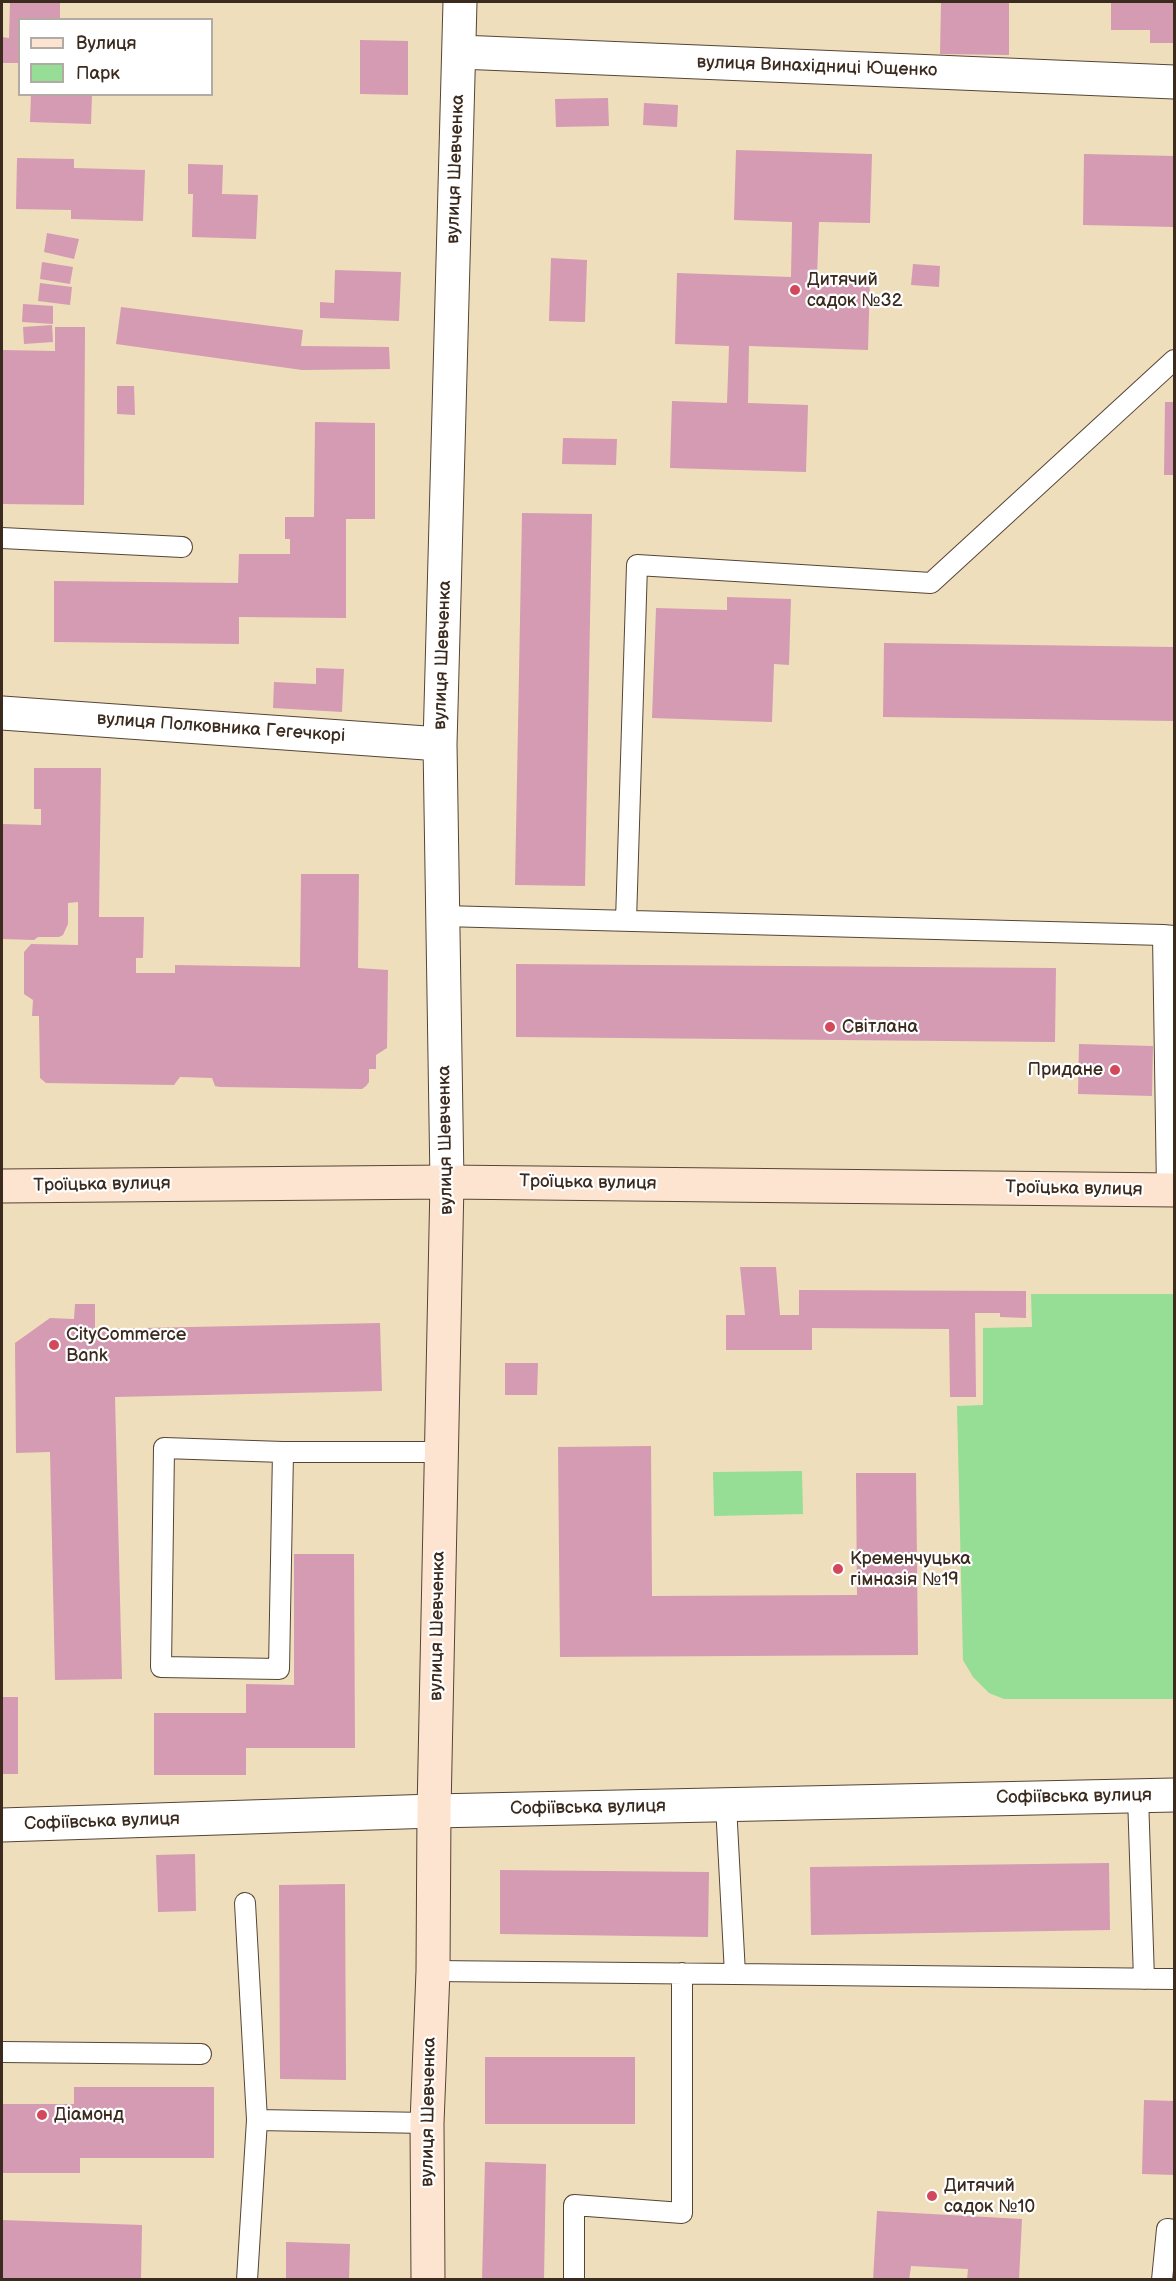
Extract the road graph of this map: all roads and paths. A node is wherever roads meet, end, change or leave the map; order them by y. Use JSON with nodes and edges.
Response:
{"nodes":[{"id":1,"x":460,"y":2,"type":"edge"},
{"id":2,"x":460,"y":52,"type":"junction"},
{"id":3,"x":1174,"y":82,"type":"edge"},
{"id":4,"x":1174,"y":360,"type":"edge"},
{"id":5,"x":2,"y":538,"type":"edge"},
{"id":6,"x":182,"y":547,"type":"dead end"},
{"id":7,"x":2,"y":713,"type":"edge"},
{"id":8,"x":440,"y":744,"type":"junction"},
{"id":9,"x":443,"y":916,"type":"junction"},
{"id":10,"x":627,"y":921,"type":"junction"},
{"id":11,"x":1169,"y":935,"type":"edge"},
{"id":12,"x":447,"y":1182,"type":"junction"},
{"id":13,"x":2,"y":1186,"type":"edge"},
{"id":14,"x":1171,"y":1190,"type":"edge"},
{"id":15,"x":283,"y":1452,"type":"junction"},
{"id":16,"x":442,"y":1452,"type":"junction"},
{"id":17,"x":1174,"y":1795,"type":"edge"},
{"id":18,"x":1138,"y":1796,"type":"junction"},
{"id":19,"x":726,"y":1805,"type":"junction"},
{"id":20,"x":434,"y":1811,"type":"junction"},
{"id":21,"x":2,"y":1825,"type":"edge"},
{"id":22,"x":245,"y":1903,"type":"dead end"},
{"id":23,"x":433,"y":1971,"type":"junction"},
{"id":24,"x":682,"y":1973,"type":"junction"},
{"id":25,"x":735,"y":1974,"type":"junction"},
{"id":26,"x":1144,"y":1978,"type":"junction"},
{"id":27,"x":1174,"y":1979,"type":"edge"},
{"id":28,"x":2,"y":2052,"type":"edge"},
{"id":29,"x":201,"y":2054,"type":"dead end"},
{"id":30,"x":257,"y":2120,"type":"junction"},
{"id":31,"x":427,"y":2123,"type":"junction"},
{"id":32,"x":1174,"y":2230,"type":"edge"},
{"id":33,"x":247,"y":2280,"type":"edge"},
{"id":34,"x":428,"y":2280,"type":"edge"},
{"id":35,"x":574,"y":2280,"type":"edge"},
{"id":36,"x":1162,"y":2280,"type":"edge"}],
"edges":[{"from":1,"to":2,"type":"street","name":"вулиця Шевченка"},
{"from":2,"to":3,"type":"street","name":"вулиця Винахідниці Ющенко"},
{"from":2,"to":8,"type":"street","name":"вулиця Шевченка"},
{"from":4,"to":10,"type":"lane"},
{"from":5,"to":6,"type":"lane"},
{"from":7,"to":8,"type":"street","name":"вулиця Полковника Гегечкорі"},
{"from":8,"to":9,"type":"street","name":"вулиця Шевченка"},
{"from":9,"to":10,"type":"lane"},
{"from":9,"to":12,"type":"street","name":"вулиця Шевченка"},
{"from":10,"to":11,"type":"lane"},
{"from":11,"to":14,"type":"lane"},
{"from":12,"to":13,"type":"main road","name":"Троїцька вулиця"},
{"from":12,"to":14,"type":"main road","name":"Троїцька вулиця"},
{"from":12,"to":16,"type":"main road","name":"вулиця Шевченка"},
{"from":15,"to":15,"type":"lane"},
{"from":15,"to":16,"type":"lane"},
{"from":16,"to":20,"type":"main road","name":"вулиця Шевченка"},
{"from":17,"to":18,"type":"street","name":"Софіївська вулиця"},
{"from":18,"to":19,"type":"street","name":"Софіївська вулиця"},
{"from":18,"to":26,"type":"lane"},
{"from":19,"to":20,"type":"street","name":"Софіївська вулиця"},
{"from":19,"to":25,"type":"lane"},
{"from":20,"to":21,"type":"street","name":"Софіївська вулиця"},
{"from":20,"to":23,"type":"main road","name":"вулиця Шевченка"},
{"from":22,"to":30,"type":"lane"},
{"from":23,"to":24,"type":"lane"},
{"from":23,"to":31,"type":"main road","name":"вулиця Шевченка"},
{"from":24,"to":25,"type":"lane"},
{"from":24,"to":35,"type":"lane"},
{"from":25,"to":26,"type":"lane"},
{"from":26,"to":27,"type":"lane"},
{"from":28,"to":29,"type":"lane"},
{"from":30,"to":31,"type":"lane"},
{"from":30,"to":33,"type":"lane"},
{"from":31,"to":34,"type":"main road","name":"вулиця Шевченка"},
{"from":32,"to":36,"type":"lane"}]}
